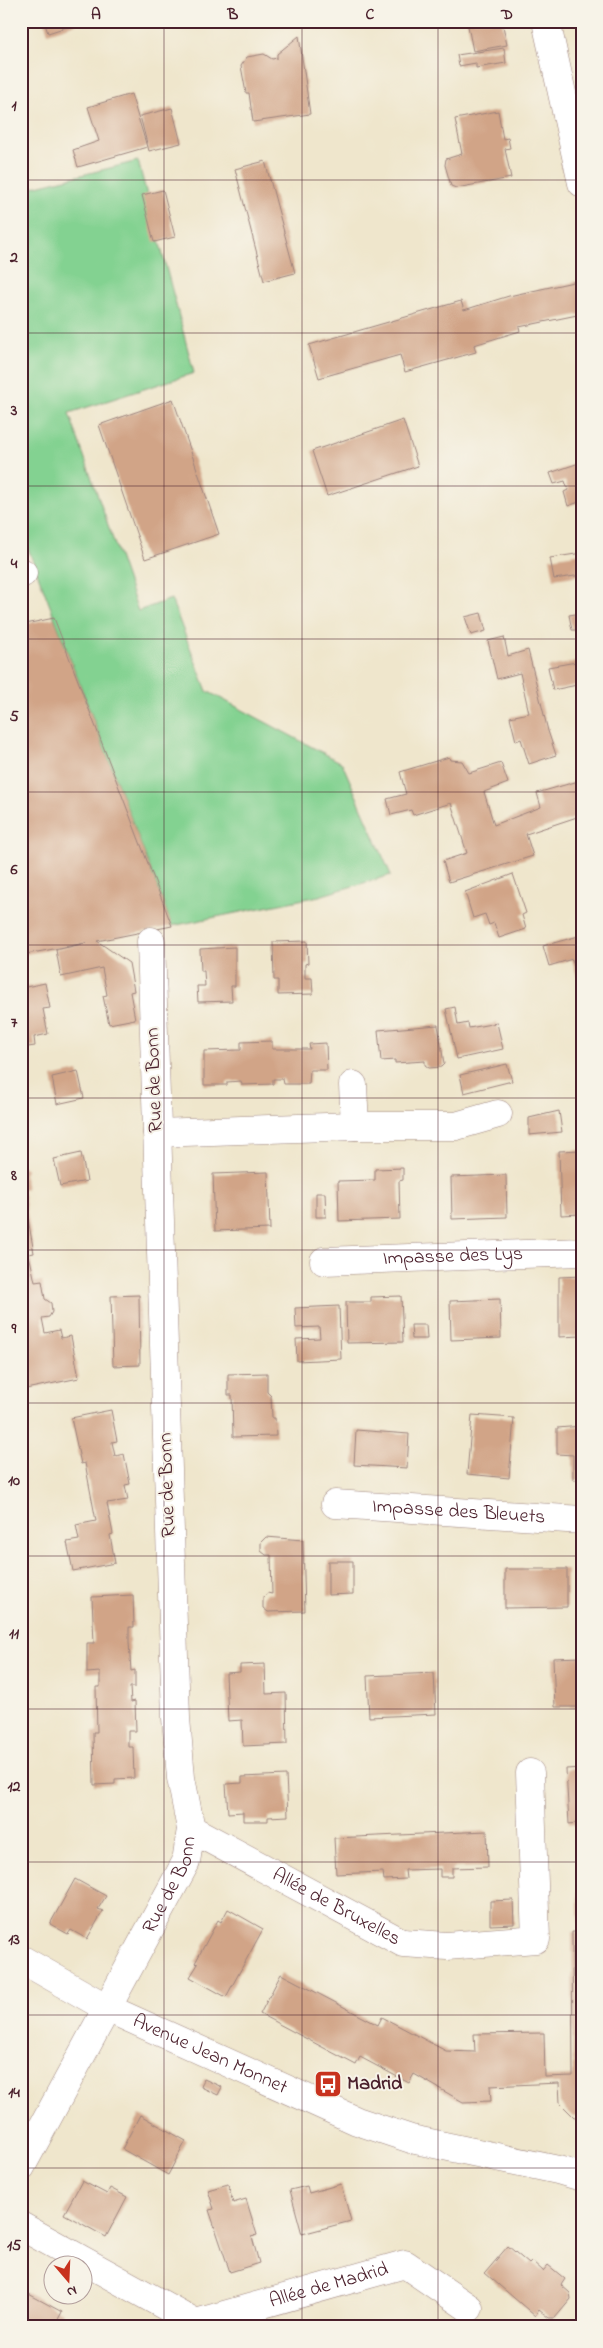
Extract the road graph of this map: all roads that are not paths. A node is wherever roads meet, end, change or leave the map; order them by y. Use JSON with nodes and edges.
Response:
{"nodes":[{"id":1,"x":546,"y":21,"type":"edge"},
{"id":2,"x":582,"y":183,"type":"edge"},
{"id":3,"x":151,"y":941,"type":"dead end"},
{"id":4,"x":352,"y":1086,"type":"dead end"},
{"id":5,"x":498,"y":1114,"type":"dead end"},
{"id":6,"x":355,"y":1126,"type":"junction"},
{"id":7,"x":157,"y":1133,"type":"junction"},
{"id":8,"x":582,"y":1252,"type":"edge"},
{"id":9,"x":324,"y":1261,"type":"dead end"},
{"id":10,"x":334,"y":1504,"type":"dead end"},
{"id":11,"x":582,"y":1520,"type":"edge"},
{"id":12,"x":530,"y":1773,"type":"dead end"},
{"id":13,"x":191,"y":1829,"type":"junction"},
{"id":14,"x":21,"y":1959,"type":"edge"},
{"id":15,"x":107,"y":2008,"type":"junction"},
{"id":16,"x":21,"y":2167,"type":"edge"},
{"id":17,"x":582,"y":2177,"type":"edge"},
{"id":18,"x":21,"y":2226,"type":"edge"},
{"id":19,"x":468,"y":2308,"type":"dead end"}],
"edges":[{"from":1,"to":2,"type":"street"},
{"from":3,"to":7,"type":"street","name":"Rue de Bonn"},
{"from":4,"to":6,"type":"street"},
{"from":5,"to":6,"type":"street"},
{"from":6,"to":7,"type":"street"},
{"from":7,"to":13,"type":"street","name":"Rue de Bonn"},
{"from":8,"to":9,"type":"street","name":"Impasse des Lys"},
{"from":10,"to":11,"type":"street","name":"Impasse des Bleuets"},
{"from":12,"to":13,"type":"street","name":"Allée de Bruxelles"},
{"from":13,"to":15,"type":"street","name":"Rue de Bonn"},
{"from":14,"to":15,"type":"street","name":"Avenue Jean Monnet"},
{"from":15,"to":16,"type":"street","name":"Rue de Bonn"},
{"from":15,"to":17,"type":"street","name":"Avenue Jean Monnet"},
{"from":18,"to":19,"type":"street","name":"Allée de Madrid"}]}
